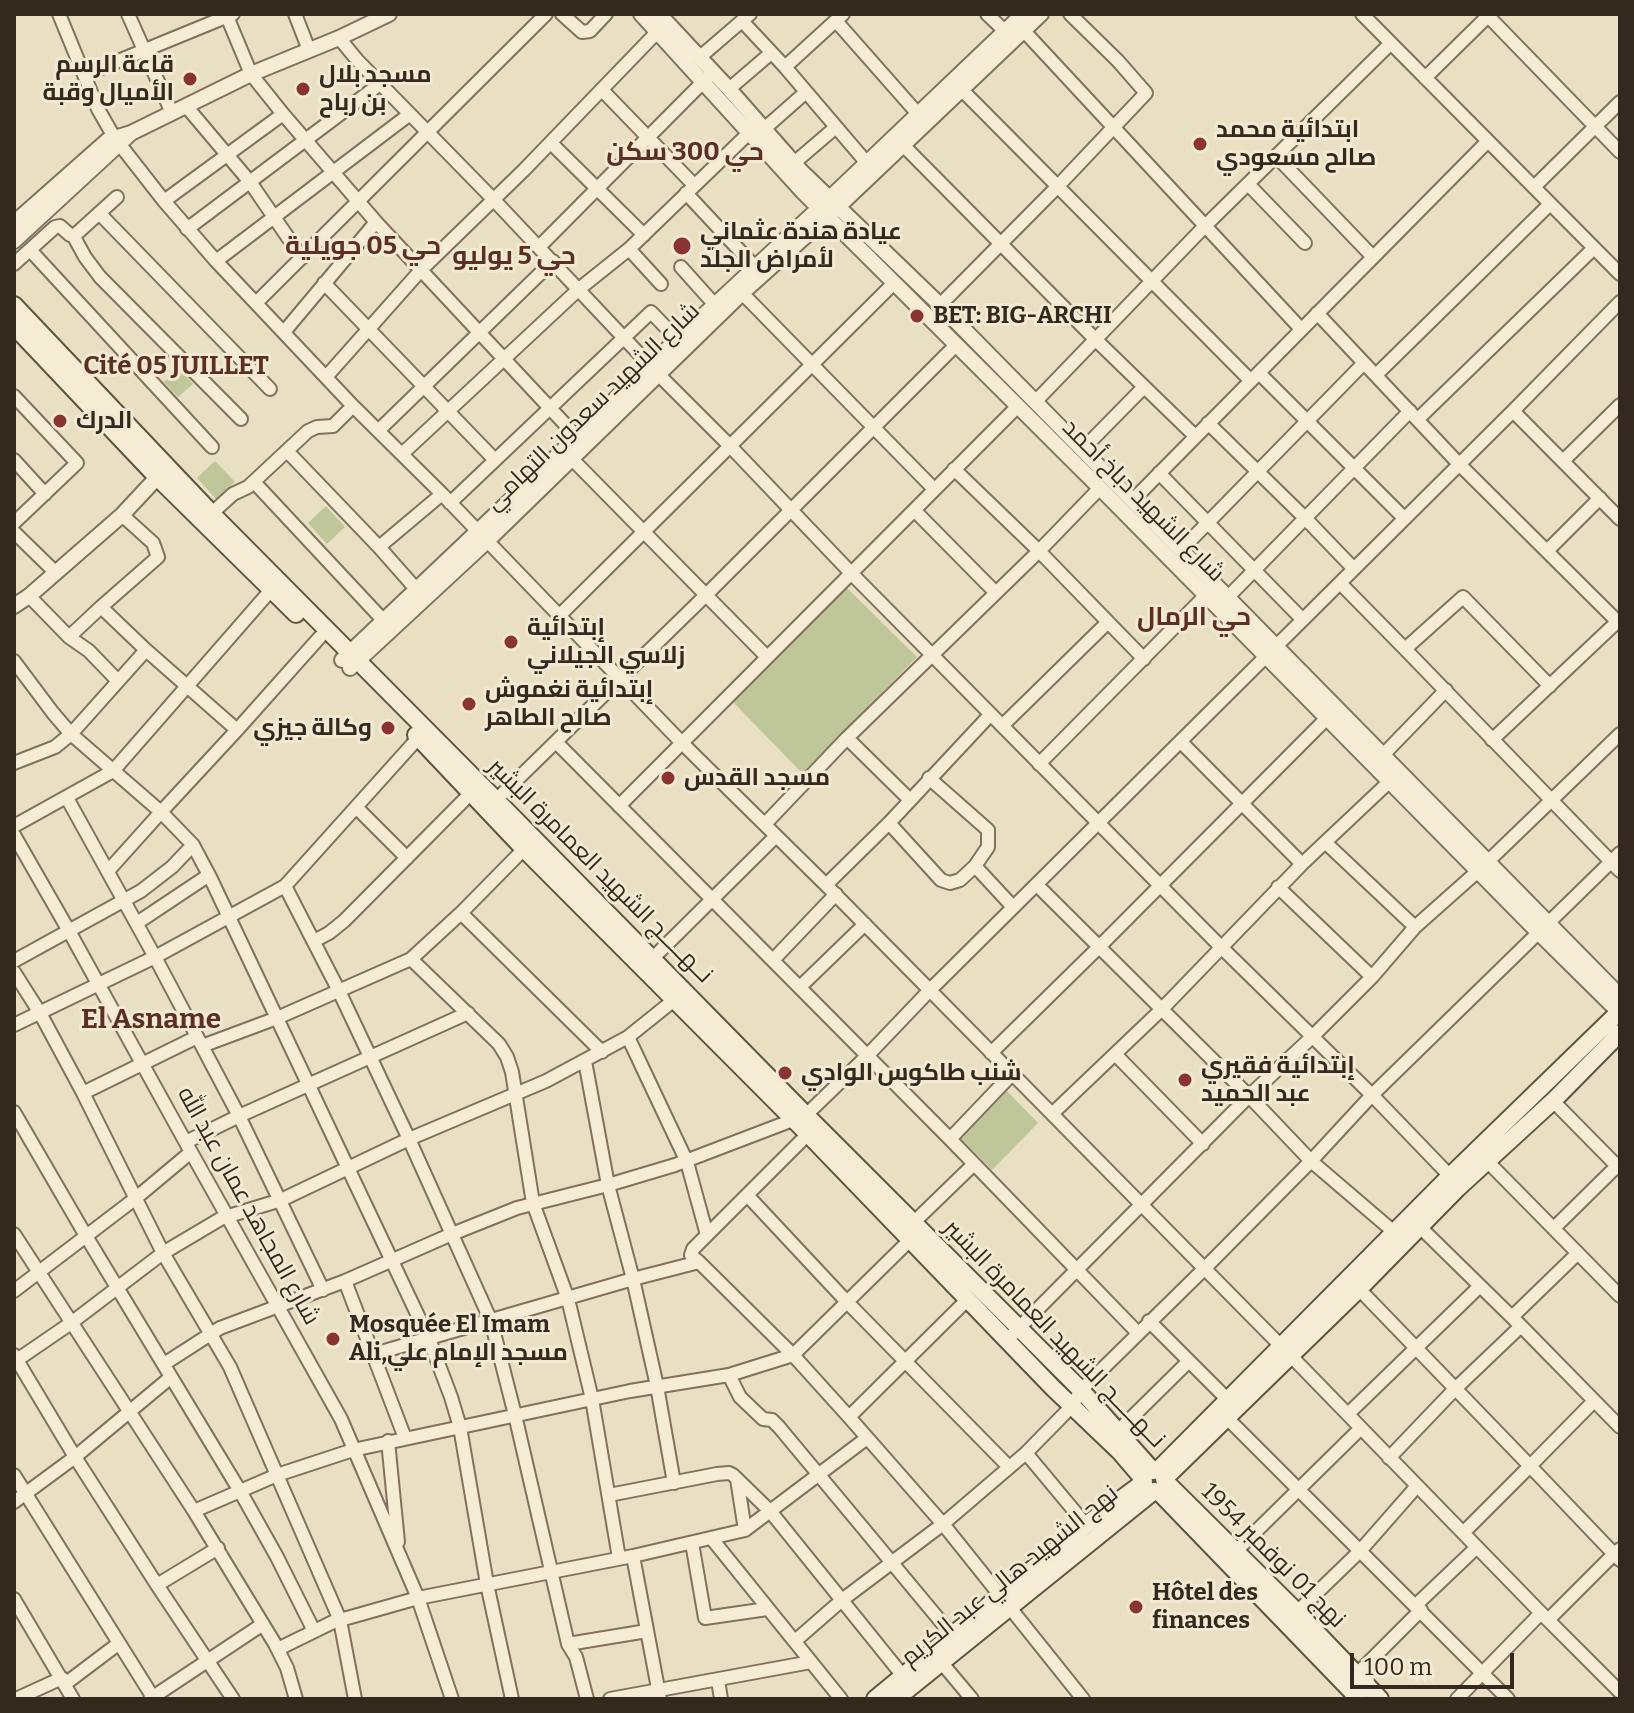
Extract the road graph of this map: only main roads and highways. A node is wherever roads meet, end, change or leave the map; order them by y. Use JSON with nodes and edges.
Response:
{"nodes":[{"id":1,"x":14,"y":305,"type":"edge"},
{"id":2,"x":14,"y":326,"type":"edge"},
{"id":3,"x":162,"y":472,"type":"junction"},
{"id":4,"x":350,"y":661,"type":"junction"},
{"id":5,"x":492,"y":804,"type":"junction"},
{"id":6,"x":648,"y":963,"type":"junction"},
{"id":7,"x":1620,"y":1012,"type":"edge"},
{"id":8,"x":1618,"y":1040,"type":"edge"},
{"id":9,"x":800,"y":1117,"type":"junction"},
{"id":10,"x":909,"y":1231,"type":"junction"},
{"id":11,"x":1013,"y":1334,"type":"junction"},
{"id":12,"x":1285,"y":1350,"type":"junction"},
{"id":13,"x":1155,"y":1481,"type":"junction"},
{"id":14,"x":1004,"y":1602,"type":"junction"},
{"id":15,"x":1330,"y":1658,"type":"junction"},
{"id":16,"x":1354,"y":1697,"type":"edge"},
{"id":17,"x":875,"y":1699,"type":"edge"},
{"id":18,"x":896,"y":1699,"type":"edge"},
{"id":19,"x":1380,"y":1699,"type":"edge"}],
"edges":[{"from":1,"to":3,"type":"main road","name":"نــهـــــج الشهيد العمامرة البشير"},
{"from":2,"to":3,"type":"main road","name":"نــهـــــج الشهيد العمامرة البشير"},
{"from":3,"to":4,"type":"main road","name":"نــهـــــج الشهيد العمامرة البشير"},
{"from":3,"to":4,"type":"main road","name":"نــهـــــج الشهيد العمامرة البشير"},
{"from":4,"to":5,"type":"main road","name":"نــهـــــج الشهيد العمامرة البشير"},
{"from":4,"to":5,"type":"main road","name":"نــهـــــج الشهيد العمامرة البشير"},
{"from":5,"to":6,"type":"main road","name":"نــهـــــج الشهيد العمامرة البشير"},
{"from":5,"to":6,"type":"main road","name":"نــهـــــج الشهيد العمامرة البشير"},
{"from":6,"to":9,"type":"main road","name":"نــهـــــج الشهيد العمامرة البشير"},
{"from":7,"to":12,"type":"main road"},
{"from":8,"to":12,"type":"main road"},
{"from":9,"to":10,"type":"main road","name":"نــهـــــج الشهيد العمامرة البشير"},
{"from":9,"to":10,"type":"main road","name":"نــهـــــج الشهيد العمامرة البشير"},
{"from":10,"to":11,"type":"main road","name":"نــهـــــج الشهيد العمامرة البشير"},
{"from":10,"to":11,"type":"main road"},
{"from":11,"to":13,"type":"main road"},
{"from":11,"to":13,"type":"main road","name":"نــهـــــج الشهيد العمامرة البشير"},
{"from":12,"to":13,"type":"main road"},
{"from":12,"to":13,"type":"main road"},
{"from":13,"to":14,"type":"main road","name":"نهج الشهيد هالي عبد الكريم"},
{"from":13,"to":14,"type":"main road"},
{"from":13,"to":15,"type":"main road","name":"نهج 01 نوفمبر 1954"},
{"from":13,"to":15,"type":"main road","name":"نهج 01 نوفمبر 1954"},
{"from":14,"to":17,"type":"main road"},
{"from":14,"to":18,"type":"main road","name":"نهج الشهيد هالي عبد الكريم"},
{"from":15,"to":16,"type":"main road","name":"نهج 01 نوفمبر 1954"},
{"from":15,"to":19,"type":"main road","name":"نهج 01 نوفمبر 1954"}]}
